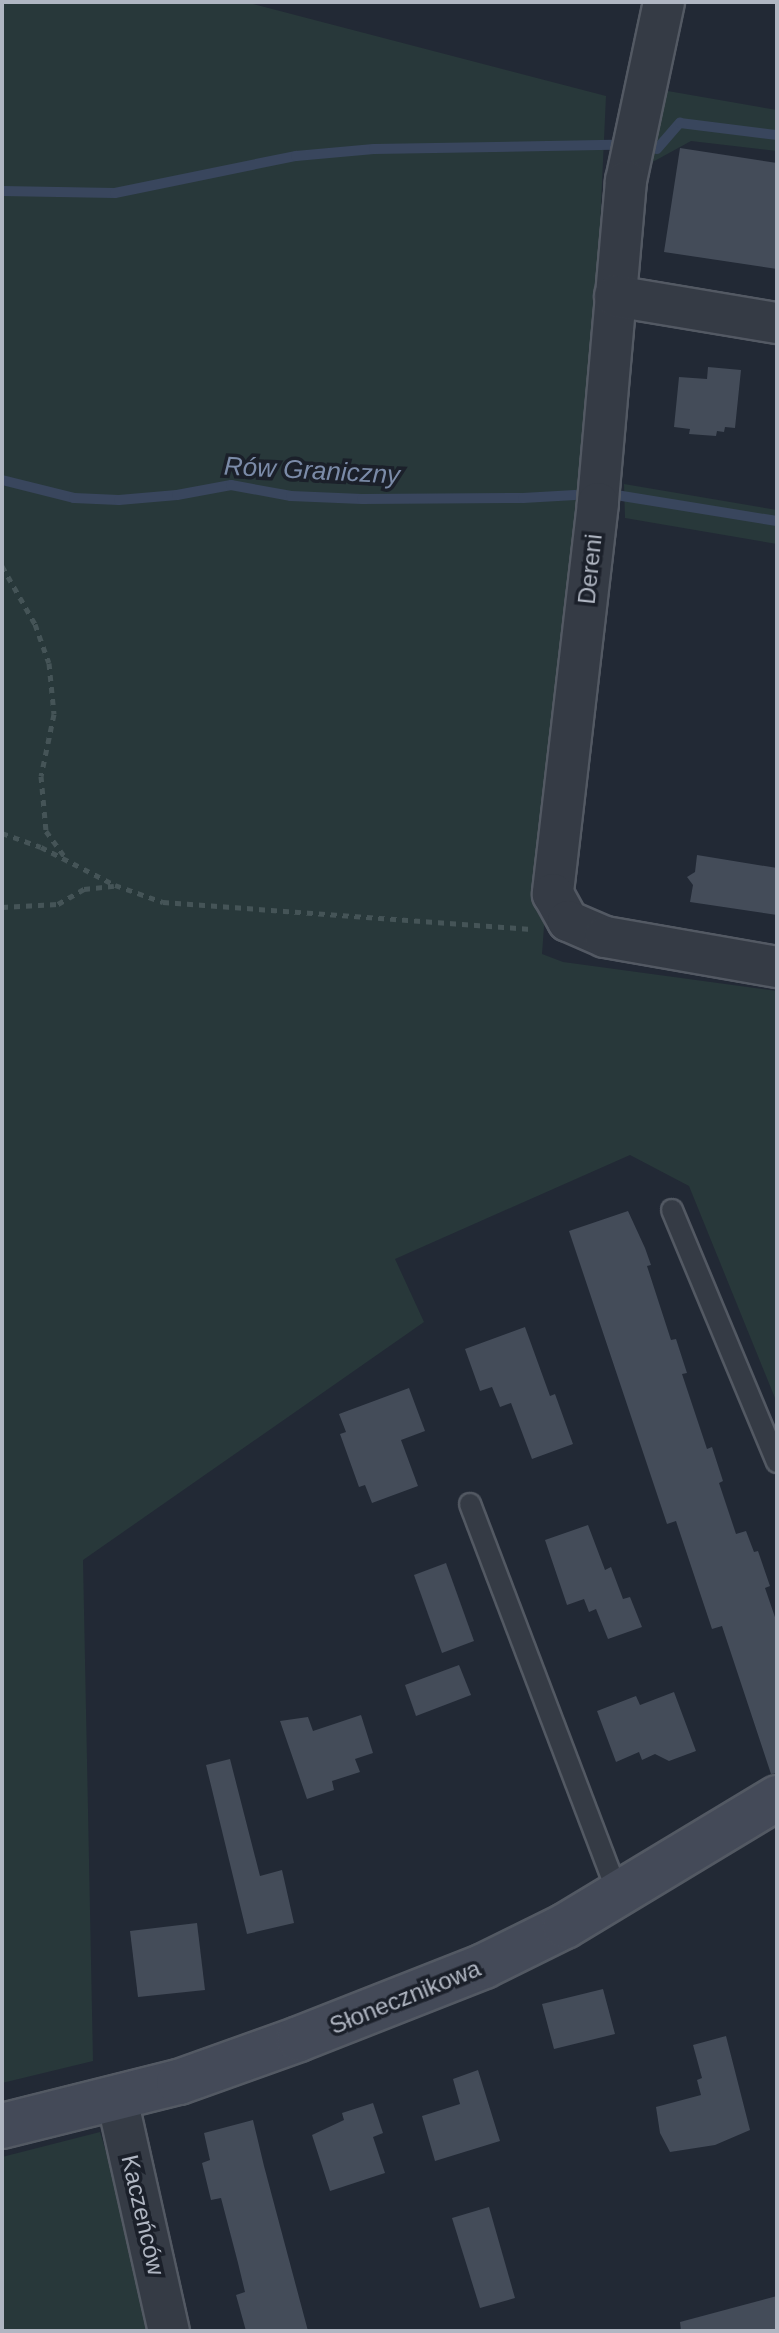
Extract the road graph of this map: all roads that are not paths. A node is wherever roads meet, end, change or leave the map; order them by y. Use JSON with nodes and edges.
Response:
{"nodes":[{"id":1,"x":664,"y":2,"type":"edge"},
{"id":2,"x":615,"y":296,"type":"junction"},
{"id":3,"x":777,"y":323,"type":"edge"},
{"id":4,"x":777,"y":967,"type":"edge"},
{"id":5,"x":672,"y":1210,"type":"dead end"},
{"id":6,"x":777,"y":1462,"type":"edge"},
{"id":7,"x":470,"y":1504,"type":"dead end"},
{"id":8,"x":777,"y":1798,"type":"edge"},
{"id":9,"x":618,"y":1894,"type":"junction"},
{"id":10,"x":117,"y":2099,"type":"junction"},
{"id":11,"x":2,"y":2126,"type":"edge"},
{"id":12,"x":169,"y":2331,"type":"edge"}],
"edges":[{"from":1,"to":2,"type":"street","name":"Dereni"},
{"from":2,"to":3,"type":"street"},
{"from":2,"to":4,"type":"street","name":"Dereni"},
{"from":5,"to":6,"type":"lane"},
{"from":7,"to":9,"type":"lane"},
{"from":8,"to":9,"type":"street","name":"Słonecznikowa"},
{"from":9,"to":10,"type":"street","name":"Słonecznikowa"},
{"from":10,"to":11,"type":"street","name":"Słonecznikowa"},
{"from":10,"to":12,"type":"street","name":"Kaczeńców"}]}
